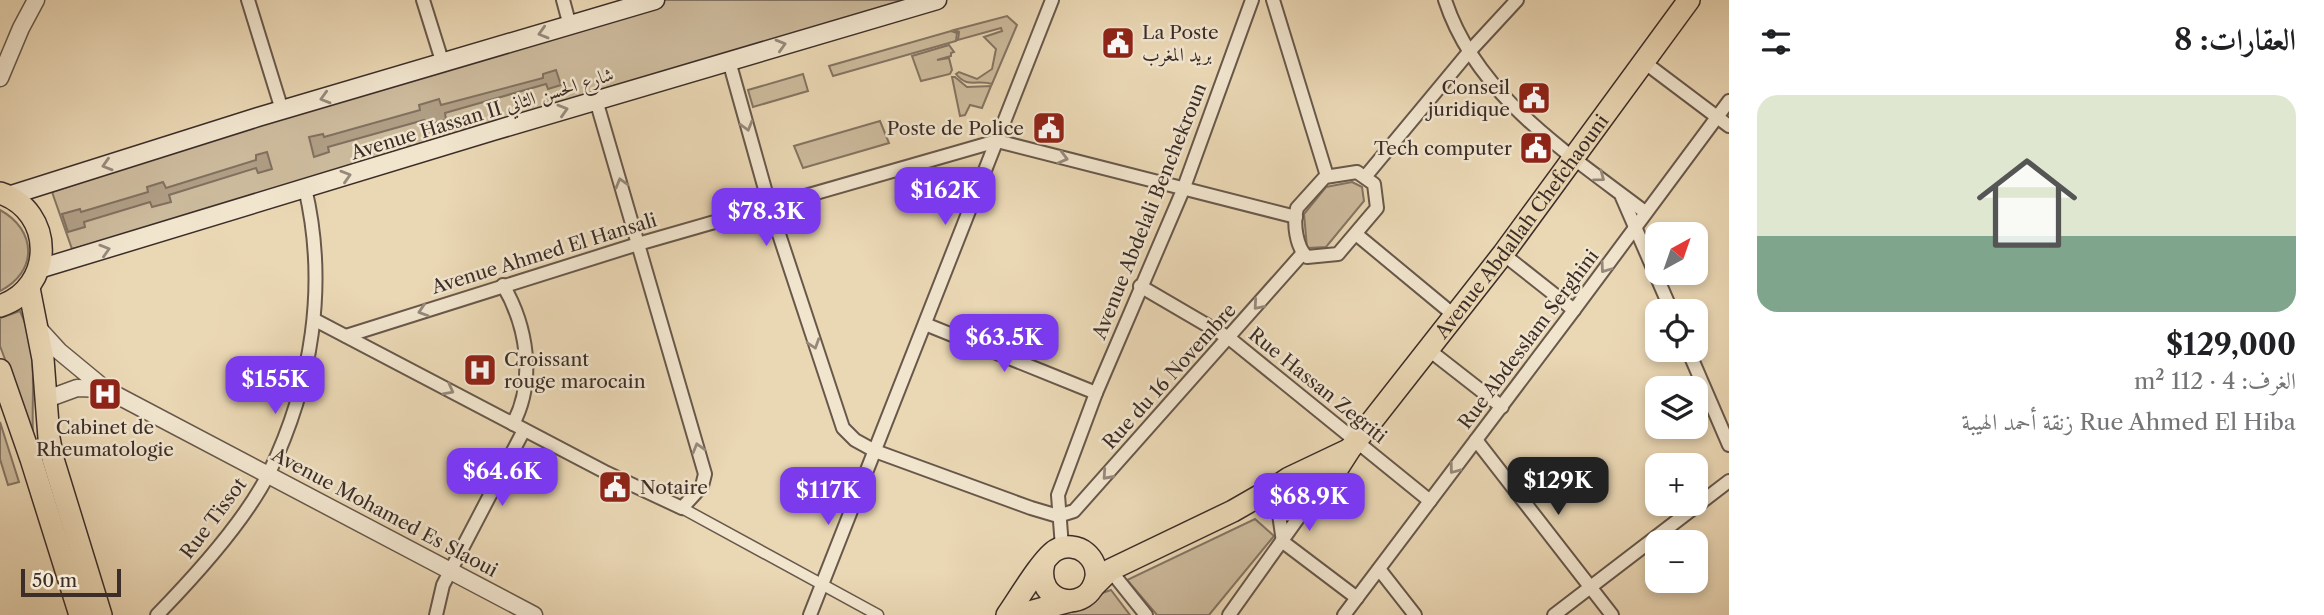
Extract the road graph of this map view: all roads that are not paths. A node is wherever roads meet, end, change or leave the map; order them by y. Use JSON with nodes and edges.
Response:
{"nodes":[{"id":1,"x":36,"y":0,"type":"edge"},
{"id":2,"x":248,"y":0,"type":"edge"},
{"id":3,"x":423,"y":0,"type":"edge"},
{"id":4,"x":562,"y":0,"type":"edge"},
{"id":5,"x":655,"y":0,"type":"edge"},
{"id":6,"x":937,"y":0,"type":"edge"},
{"id":7,"x":1052,"y":0,"type":"edge"},
{"id":8,"x":1252,"y":0,"type":"edge"},
{"id":9,"x":1273,"y":0,"type":"edge"},
{"id":10,"x":1445,"y":0,"type":"edge"},
{"id":11,"x":1517,"y":0,"type":"edge"},
{"id":12,"x":1689,"y":0,"type":"edge"},
{"id":13,"x":570,"y":26,"type":"junction"},
{"id":14,"x":21,"y":28,"type":"junction"},
{"id":15,"x":1468,"y":53,"type":"junction"},
{"id":16,"x":0,"y":55,"type":"edge"},
{"id":17,"x":729,"y":61,"type":"junction"},
{"id":18,"x":1644,"y":62,"type":"junction"},
{"id":19,"x":443,"y":64,"type":"junction"},
{"id":20,"x":0,"y":78,"type":"edge"},
{"id":21,"x":596,"y":100,"type":"junction"},
{"id":22,"x":1729,"y":101,"type":"edge"},
{"id":23,"x":282,"y":110,"type":"junction"},
{"id":24,"x":1717,"y":117,"type":"junction"},
{"id":25,"x":1729,"y":126,"type":"edge"},
{"id":26,"x":997,"y":141,"type":"junction"},
{"id":27,"x":1573,"y":157,"type":"junction"},
{"id":28,"x":1327,"y":176,"type":"junction"},
{"id":29,"x":1366,"y":177,"type":"junction"},
{"id":30,"x":305,"y":188,"type":"junction"},
{"id":31,"x":1183,"y":190,"type":"junction"},
{"id":32,"x":3,"y":192,"type":"edge"},
{"id":33,"x":1621,"y":193,"type":"junction"},
{"id":34,"x":770,"y":207,"type":"junction"},
{"id":35,"x":1645,"y":212,"type":"junction"},
{"id":36,"x":1296,"y":218,"type":"junction"},
{"id":37,"x":1636,"y":227,"type":"junction"},
{"id":38,"x":1356,"y":234,"type":"junction"},
{"id":39,"x":638,"y":244,"type":"junction"},
{"id":40,"x":1303,"y":253,"type":"junction"},
{"id":41,"x":1503,"y":254,"type":"junction"},
{"id":42,"x":34,"y":278,"type":"junction"},
{"id":43,"x":503,"y":285,"type":"junction"},
{"id":44,"x":1140,"y":286,"type":"junction"},
{"id":45,"x":1666,"y":299,"type":"edge"},
{"id":46,"x":0,"y":306,"type":"edge"},
{"id":47,"x":1574,"y":310,"type":"junction"},
{"id":48,"x":1455,"y":316,"type":"junction"},
{"id":49,"x":315,"y":320,"type":"junction"},
{"id":50,"x":925,"y":324,"type":"junction"},
{"id":51,"x":38,"y":328,"type":"junction"},
{"id":52,"x":346,"y":336,"type":"junction"},
{"id":53,"x":1229,"y":338,"type":"junction"},
{"id":54,"x":1429,"y":349,"type":"junction"},
{"id":55,"x":1693,"y":362,"type":"edge"},
{"id":56,"x":0,"y":370,"type":"edge"},
{"id":57,"x":105,"y":389,"type":"junction"},
{"id":58,"x":1096,"y":393,"type":"junction"},
{"id":59,"x":47,"y":399,"type":"junction"},
{"id":60,"x":1502,"y":407,"type":"junction"},
{"id":61,"x":519,"y":427,"type":"junction"},
{"id":62,"x":1476,"y":440,"type":"junction"},
{"id":63,"x":1353,"y":445,"type":"junction"},
{"id":64,"x":1729,"y":445,"type":"edge"},
{"id":65,"x":875,"y":451,"type":"junction"},
{"id":66,"x":1323,"y":472,"type":"junction"},
{"id":67,"x":268,"y":474,"type":"junction"},
{"id":68,"x":1729,"y":481,"type":"edge"},
{"id":69,"x":1278,"y":499,"type":"junction"},
{"id":70,"x":1430,"y":500,"type":"junction"},
{"id":71,"x":1308,"y":505,"type":"junction"},
{"id":72,"x":682,"y":508,"type":"junction"},
{"id":73,"x":1058,"y":516,"type":"junction"},
{"id":74,"x":1283,"y":542,"type":"junction"},
{"id":75,"x":1062,"y":547,"type":"junction"},
{"id":76,"x":1044,"y":563,"type":"junction"},
{"id":77,"x":1380,"y":569,"type":"junction"},
{"id":78,"x":450,"y":570,"type":"junction"},
{"id":79,"x":1099,"y":574,"type":"junction"},
{"id":80,"x":823,"y":585,"type":"junction"},
{"id":81,"x":1591,"y":586,"type":"junction"},
{"id":82,"x":1357,"y":598,"type":"junction"},
{"id":83,"x":1071,"y":601,"type":"junction"},
{"id":84,"x":80,"y":615,"type":"edge"},
{"id":85,"x":101,"y":615,"type":"edge"},
{"id":86,"x":158,"y":615,"type":"edge"},
{"id":87,"x":436,"y":615,"type":"edge"},
{"id":88,"x":534,"y":615,"type":"edge"},
{"id":89,"x":810,"y":615,"type":"edge"},
{"id":90,"x":878,"y":615,"type":"edge"},
{"id":91,"x":1007,"y":615,"type":"edge"},
{"id":92,"x":1018,"y":615,"type":"edge"},
{"id":93,"x":1146,"y":615,"type":"edge"},
{"id":94,"x":1229,"y":615,"type":"edge"},
{"id":95,"x":1344,"y":615,"type":"edge"},
{"id":96,"x":1415,"y":615,"type":"edge"},
{"id":97,"x":1554,"y":615,"type":"edge"},
{"id":98,"x":1612,"y":615,"type":"edge"}],
"edges":[{"from":1,"to":14,"type":"street"},
{"from":2,"to":23,"type":"street"},
{"from":3,"to":19,"type":"street"},
{"from":4,"to":13,"type":"street"},
{"from":5,"to":13,"type":"main road"},
{"from":17,"to":6,"type":"main road","name":"Avenue Hassan II شارع الحسن الثاني","one_way":true},
{"from":7,"to":26,"type":"street"},
{"from":8,"to":31,"type":"street","name":"Avenue Abdelali Benchekroun"},
{"from":9,"to":28,"type":"street"},
{"from":10,"to":15,"type":"street"},
{"from":11,"to":15,"type":"street"},
{"from":12,"to":18,"type":"main road","name":"Avenue Abdallah Chefchaouni"},
{"from":13,"to":19,"type":"main road","one_way":true},
{"from":14,"to":16,"type":"street"},
{"from":14,"to":20,"type":"street"},
{"from":15,"to":27,"type":"street"},
{"from":15,"to":29,"type":"street"},
{"from":17,"to":21,"type":"main road","name":"Avenue Hassan II شارع الحسن الثاني"},
{"from":17,"to":34,"type":"street","one_way":true},
{"from":18,"to":24,"type":"street"},
{"from":18,"to":27,"type":"main road","name":"Avenue Abdallah Chefchaouni"},
{"from":19,"to":23,"type":"main road","one_way":true},
{"from":30,"to":21,"type":"main road","name":"Avenue Hassan II شارع الحسن الثاني","one_way":true},
{"from":39,"to":21,"type":"street","one_way":true},
{"from":22,"to":24,"type":"street","name":"Rue Abdesslam Serghini"},
{"from":23,"to":32,"type":"main road","one_way":true},
{"from":24,"to":25,"type":"street"},
{"from":24,"to":35,"type":"street","name":"Rue Abdesslam Serghini"},
{"from":26,"to":31,"type":"street","one_way":true},
{"from":26,"to":34,"type":"street","name":"Avenue Ahmed El Hansali"},
{"from":26,"to":50,"type":"street"},
{"from":27,"to":33,"type":"street","one_way":true},
{"from":27,"to":41,"type":"main road","name":"Avenue Abdallah Chefchaouni"},
{"from":28,"to":29,"type":"street"},
{"from":28,"to":36,"type":"street"},
{"from":29,"to":38,"type":"street"},
{"from":42,"to":30,"type":"main road","name":"Avenue Hassan II شارع الحسن الثاني","one_way":true},
{"from":30,"to":49,"type":"street","name":"Rue Tissot"},
{"from":31,"to":36,"type":"street"},
{"from":31,"to":44,"type":"street","name":"Avenue Abdelali Benchekroun"},
{"from":32,"to":42,"type":"main road"},
{"from":33,"to":35,"type":"street"},
{"from":33,"to":37,"type":"street"},
{"from":34,"to":39,"type":"street","name":"Avenue Ahmed El Hansali"},
{"from":34,"to":65,"type":"street","one_way":true},
{"from":35,"to":37,"type":"street","name":"Rue Abdesslam Serghini"},
{"from":36,"to":40,"type":"street"},
{"from":37,"to":45,"type":"street"},
{"from":37,"to":47,"type":"street","name":"Rue Abdesslam Serghini","one_way":true},
{"from":38,"to":40,"type":"street"},
{"from":38,"to":48,"type":"street"},
{"from":39,"to":43,"type":"street","name":"Avenue Ahmed El Hansali"},
{"from":72,"to":39,"type":"street","one_way":true},
{"from":40,"to":53,"type":"street","name":"Rue du 16 Novembre","one_way":true},
{"from":41,"to":47,"type":"street"},
{"from":41,"to":48,"type":"main road","name":"Avenue Abdallah Chefchaouni"},
{"from":42,"to":46,"type":"main road"},
{"from":42,"to":51,"type":"main road"},
{"from":43,"to":52,"type":"street","name":"Avenue Ahmed El Hansali","one_way":true},
{"from":43,"to":61,"type":"street"},
{"from":44,"to":53,"type":"street","name":"Rue Hassan Zegriti"},
{"from":44,"to":58,"type":"street","name":"Avenue Abdelali Benchekroun"},
{"from":47,"to":60,"type":"street","name":"Rue Abdesslam Serghini"},
{"from":48,"to":54,"type":"main road","name":"Avenue Abdallah Chefchaouni"},
{"from":49,"to":52,"type":"street"},
{"from":49,"to":67,"type":"street","name":"Rue Tissot"},
{"from":50,"to":58,"type":"street"},
{"from":50,"to":65,"type":"street"},
{"from":51,"to":57,"type":"street","name":"Avenue Mohamed Es Slaoui"},
{"from":51,"to":59,"type":"main road"},
{"from":52,"to":61,"type":"street","one_way":true},
{"from":53,"to":63,"type":"street","name":"Rue Hassan Zegriti"},
{"from":53,"to":73,"type":"street","name":"Rue du 16 Novembre","one_way":true},
{"from":54,"to":60,"type":"street"},
{"from":54,"to":63,"type":"main road","name":"Avenue Abdallah Chefchaouni"},
{"from":55,"to":64,"type":"street"},
{"from":56,"to":84,"type":"main road"},
{"from":57,"to":59,"type":"street","name":"Avenue Mohamed Es Slaoui"},
{"from":57,"to":67,"type":"street","name":"Avenue Mohamed Es Slaoui"},
{"from":58,"to":73,"type":"street","name":"Avenue Abdelali Benchekroun"},
{"from":59,"to":85,"type":"main road"},
{"from":60,"to":62,"type":"street","name":"Rue Abdesslam Serghini"},
{"from":61,"to":72,"type":"street"},
{"from":61,"to":78,"type":"street"},
{"from":62,"to":70,"type":"street","name":"Rue Abdesslam Serghini","one_way":true},
{"from":62,"to":81,"type":"street"},
{"from":63,"to":66,"type":"main road","name":"Avenue Abdallah Chefchaouni"},
{"from":63,"to":70,"type":"street","name":"Rue Hassan Zegriti"},
{"from":65,"to":73,"type":"street"},
{"from":65,"to":80,"type":"street"},
{"from":66,"to":69,"type":"main road"},
{"from":66,"to":71,"type":"main road","name":"Avenue Abdallah Chefchaouni"},
{"from":67,"to":78,"type":"street","name":"Avenue Mohamed Es Slaoui"},
{"from":67,"to":86,"type":"street","name":"Rue Tissot"},
{"from":68,"to":81,"type":"street"},
{"from":69,"to":71,"type":"main road"},
{"from":69,"to":74,"type":"street"},
{"from":69,"to":79,"type":"main road"},
{"from":70,"to":77,"type":"street","name":"Rue Abdesslam Serghini"},
{"from":71,"to":74,"type":"street"},
{"from":72,"to":80,"type":"street"},
{"from":73,"to":75,"type":"street","name":"Avenue Abdelali Benchekroun"},
{"from":74,"to":82,"type":"street"},
{"from":74,"to":94,"type":"street"},
{"from":75,"to":76,"type":"main road"},
{"from":75,"to":79,"type":"main road"},
{"from":76,"to":83,"type":"main road"},
{"from":76,"to":91,"type":"main road"},
{"from":77,"to":82,"type":"street","name":"Rue Abdesslam Serghini"},
{"from":77,"to":96,"type":"street"},
{"from":78,"to":87,"type":"street"},
{"from":78,"to":88,"type":"street","name":"Avenue Mohamed Es Slaoui"},
{"from":79,"to":83,"type":"main road"},
{"from":79,"to":93,"type":"street"},
{"from":80,"to":89,"type":"street"},
{"from":80,"to":90,"type":"street"},
{"from":81,"to":97,"type":"street"},
{"from":81,"to":98,"type":"street"},
{"from":82,"to":95,"type":"street","name":"Rue Abdesslam Serghini"},
{"from":83,"to":92,"type":"main road"}]}
